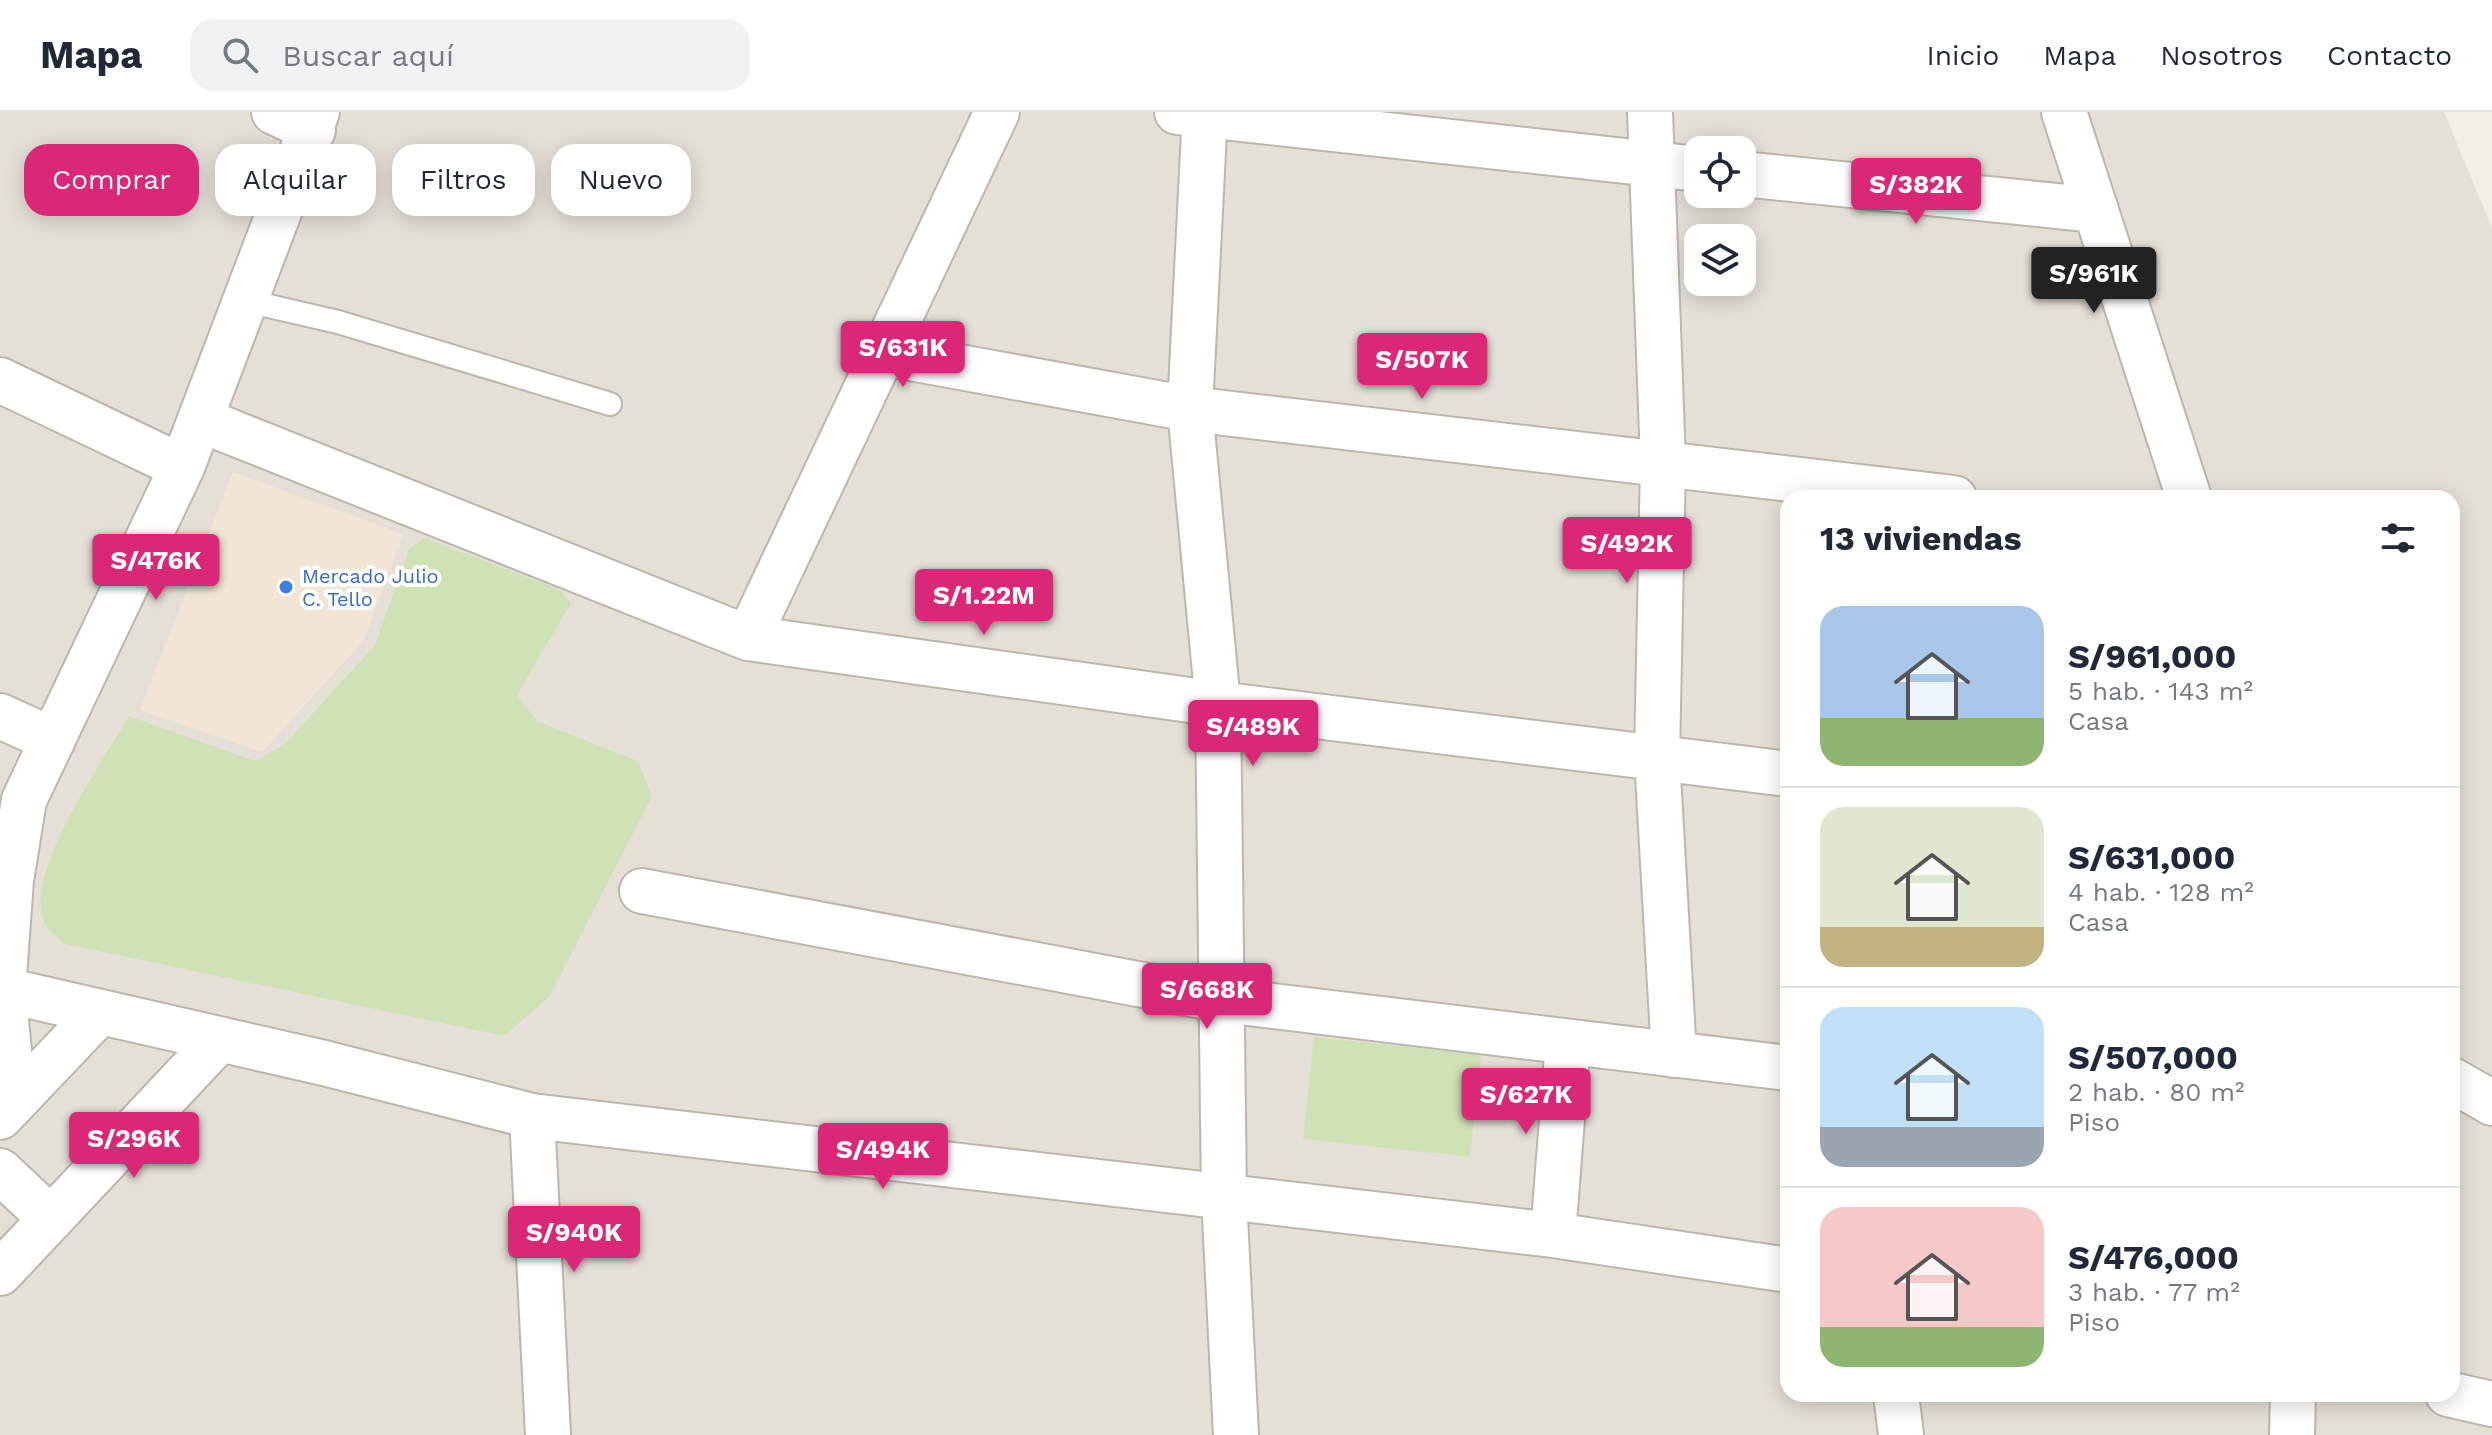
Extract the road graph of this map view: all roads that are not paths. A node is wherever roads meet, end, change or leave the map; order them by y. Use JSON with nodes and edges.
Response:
{"nodes":[{"id":1,"x":274,"y":112,"type":"edge"},
{"id":2,"x":997,"y":112,"type":"edge"},
{"id":3,"x":1650,"y":112,"type":"edge"},
{"id":4,"x":2064,"y":112,"type":"edge"},
{"id":5,"x":1196,"y":114,"type":"edge"},
{"id":6,"x":315,"y":121,"type":"edge"},
{"id":7,"x":1652,"y":165,"type":"junction"},
{"id":8,"x":1684,"y":168,"type":"edge"},
{"id":9,"x":1756,"y":175,"type":"edge"},
{"id":10,"x":2096,"y":210,"type":"junction"},
{"id":11,"x":247,"y":301,"type":"junction"},
{"id":12,"x":883,"y":353,"type":"junction"},
{"id":13,"x":0,"y":380,"type":"edge"},
{"id":14,"x":610,"y":404,"type":"dead end"},
{"id":15,"x":1190,"y":409,"type":"junction"},
{"id":16,"x":201,"y":420,"type":"junction"},
{"id":17,"x":1663,"y":462,"type":"junction"},
{"id":18,"x":182,"y":467,"type":"junction"},
{"id":19,"x":1889,"y":490,"type":"edge"},
{"id":20,"x":2186,"y":490,"type":"edge"},
{"id":21,"x":748,"y":638,"type":"junction"},
{"id":22,"x":1218,"y":704,"type":"junction"},
{"id":23,"x":0,"y":716,"type":"edge"},
{"id":24,"x":53,"y":740,"type":"junction"},
{"id":25,"x":1657,"y":757,"type":"junction"},
{"id":26,"x":1780,"y":773,"type":"edge"},
{"id":27,"x":12,"y":812,"type":"edge"},
{"id":28,"x":642,"y":891,"type":"dead end"},
{"id":29,"x":1,"y":990,"type":"edge"},
{"id":30,"x":1223,"y":1000,"type":"junction"},
{"id":31,"x":99,"y":1013,"type":"junction"},
{"id":32,"x":219,"y":1040,"type":"junction"},
{"id":33,"x":1568,"y":1042,"type":"junction"},
{"id":34,"x":1674,"y":1055,"type":"junction"},
{"id":35,"x":1780,"y":1067,"type":"edge"},
{"id":36,"x":2460,"y":1085,"type":"edge"},
{"id":37,"x":2492,"y":1103,"type":"edge"},
{"id":38,"x":7,"y":1110,"type":"edge"},
{"id":39,"x":532,"y":1116,"type":"junction"},
{"id":40,"x":0,"y":1171,"type":"edge"},
{"id":41,"x":1224,"y":1197,"type":"junction"},
{"id":42,"x":51,"y":1219,"type":"junction"},
{"id":43,"x":1553,"y":1235,"type":"junction"},
{"id":44,"x":1780,"y":1269,"type":"edge"},
{"id":45,"x":0,"y":1273,"type":"edge"},
{"id":46,"x":2460,"y":1397,"type":"edge"},
{"id":47,"x":1897,"y":1402,"type":"edge"},
{"id":48,"x":2293,"y":1402,"type":"edge"},
{"id":49,"x":2492,"y":1404,"type":"edge"},
{"id":50,"x":548,"y":1435,"type":"edge"},
{"id":51,"x":1236,"y":1435,"type":"edge"},
{"id":52,"x":1901,"y":1435,"type":"edge"},
{"id":53,"x":2292,"y":1435,"type":"edge"}],
"edges":[{"from":1,"to":6,"type":"street"},
{"from":2,"to":12,"type":"street"},
{"from":3,"to":7,"type":"street"},
{"from":4,"to":10,"type":"street"},
{"from":5,"to":7,"type":"street"},
{"from":5,"to":15,"type":"street"},
{"from":6,"to":11,"type":"street"},
{"from":7,"to":8,"type":"street"},
{"from":7,"to":17,"type":"street"},
{"from":9,"to":10,"type":"street"},
{"from":10,"to":20,"type":"street"},
{"from":11,"to":14,"type":"lane"},
{"from":11,"to":16,"type":"street"},
{"from":12,"to":15,"type":"street"},
{"from":12,"to":21,"type":"street"},
{"from":13,"to":18,"type":"street"},
{"from":15,"to":17,"type":"street"},
{"from":15,"to":22,"type":"street"},
{"from":16,"to":18,"type":"street"},
{"from":16,"to":21,"type":"street"},
{"from":17,"to":19,"type":"street"},
{"from":17,"to":25,"type":"street"},
{"from":18,"to":24,"type":"street"},
{"from":21,"to":22,"type":"street"},
{"from":22,"to":25,"type":"street"},
{"from":22,"to":30,"type":"street"},
{"from":23,"to":24,"type":"street"},
{"from":24,"to":27,"type":"street"},
{"from":25,"to":26,"type":"street"},
{"from":25,"to":34,"type":"street"},
{"from":27,"to":29,"type":"street"},
{"from":28,"to":30,"type":"street"},
{"from":29,"to":31,"type":"street"},
{"from":29,"to":38,"type":"street"},
{"from":30,"to":33,"type":"street"},
{"from":30,"to":41,"type":"street"},
{"from":31,"to":32,"type":"street"},
{"from":31,"to":38,"type":"street"},
{"from":32,"to":39,"type":"street"},
{"from":32,"to":42,"type":"street"},
{"from":33,"to":34,"type":"street"},
{"from":33,"to":43,"type":"street"},
{"from":34,"to":35,"type":"street"},
{"from":36,"to":37,"type":"street"},
{"from":39,"to":41,"type":"street"},
{"from":39,"to":50,"type":"street"},
{"from":40,"to":42,"type":"street"},
{"from":41,"to":43,"type":"street"},
{"from":41,"to":51,"type":"street"},
{"from":42,"to":45,"type":"street"},
{"from":43,"to":44,"type":"street"},
{"from":46,"to":49,"type":"street"},
{"from":47,"to":52,"type":"street"},
{"from":48,"to":53,"type":"street"}]}
